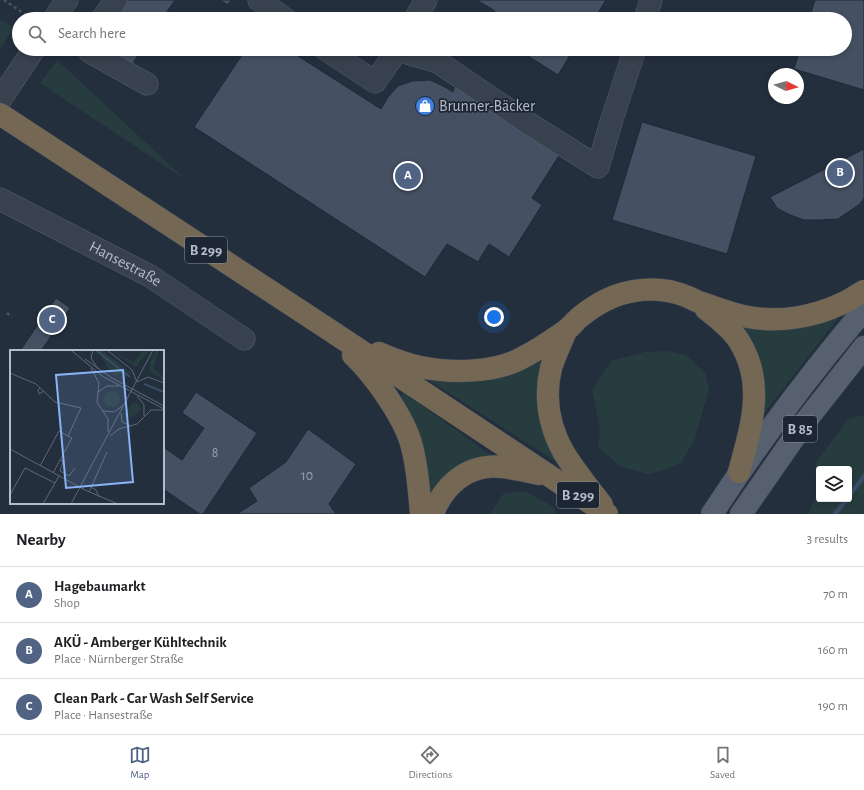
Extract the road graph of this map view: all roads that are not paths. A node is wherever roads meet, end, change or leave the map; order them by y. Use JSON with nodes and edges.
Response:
{"nodes":[{"id":1,"x":67,"y":0,"type":"edge"},
{"id":2,"x":116,"y":0,"type":"edge"},
{"id":3,"x":259,"y":0,"type":"edge"},
{"id":4,"x":426,"y":0,"type":"edge"},
{"id":5,"x":651,"y":0,"type":"edge"},
{"id":6,"x":59,"y":12,"type":"edge"},
{"id":7,"x":107,"y":12,"type":"edge"},
{"id":8,"x":275,"y":12,"type":"edge"},
{"id":9,"x":419,"y":12,"type":"edge"},
{"id":10,"x":647,"y":12,"type":"edge"},
{"id":11,"x":29,"y":56,"type":"edge"},
{"id":12,"x":97,"y":56,"type":"edge"},
{"id":13,"x":336,"y":56,"type":"edge"},
{"id":14,"x":394,"y":56,"type":"edge"},
{"id":15,"x":418,"y":56,"type":"edge"},
{"id":16,"x":633,"y":56,"type":"edge"},
{"id":17,"x":147,"y":84,"type":"dead end"},
{"id":18,"x":0,"y":100,"type":"edge"},
{"id":19,"x":0,"y":114,"type":"edge"},
{"id":20,"x":0,"y":199,"type":"edge"},
{"id":21,"x":864,"y":291,"type":"edge"},
{"id":22,"x":697,"y":302,"type":"junction"},
{"id":23,"x":864,"y":310,"type":"edge"},
{"id":24,"x":325,"y":327,"type":"junction"},
{"id":25,"x":566,"y":331,"type":"junction"},
{"id":26,"x":244,"y":339,"type":"dead end"},
{"id":27,"x":864,"y":346,"type":"edge"},
{"id":28,"x":739,"y":472,"type":"junction"},
{"id":29,"x":549,"y":476,"type":"junction"},
{"id":30,"x":421,"y":514,"type":"edge"},
{"id":31,"x":433,"y":514,"type":"edge"},
{"id":32,"x":608,"y":514,"type":"edge"},
{"id":33,"x":712,"y":514,"type":"edge"},
{"id":34,"x":741,"y":514,"type":"edge"}],
"edges":[{"from":1,"to":6,"type":"street"},
{"from":2,"to":7,"type":"street"},
{"from":3,"to":8,"type":"street"},
{"from":4,"to":9,"type":"street"},
{"from":5,"to":10,"type":"street"},
{"from":11,"to":18,"type":"street"},
{"from":12,"to":17,"type":"street"},
{"from":13,"to":14,"type":"street"},
{"from":15,"to":16,"type":"street"},
{"from":19,"to":24,"type":"highway","number":"B 299"},
{"from":20,"to":26,"type":"street","name":"Hansestraße"},
{"from":21,"to":22,"type":"highway"},
{"from":22,"to":25,"type":"highway"},
{"from":22,"to":28,"type":"highway"},
{"from":23,"to":28,"type":"main road","number":"B 85"},
{"from":24,"to":25,"type":"highway"},
{"from":24,"to":29,"type":"highway","number":"B 299"},
{"from":24,"to":30,"type":"highway"},
{"from":25,"to":32,"type":"highway"},
{"from":27,"to":34,"type":"main road","number":"B 85"},
{"from":28,"to":33,"type":"main road","number":"B 85"},
{"from":29,"to":31,"type":"highway"},
{"from":29,"to":32,"type":"highway","number":"B 299"}]}
